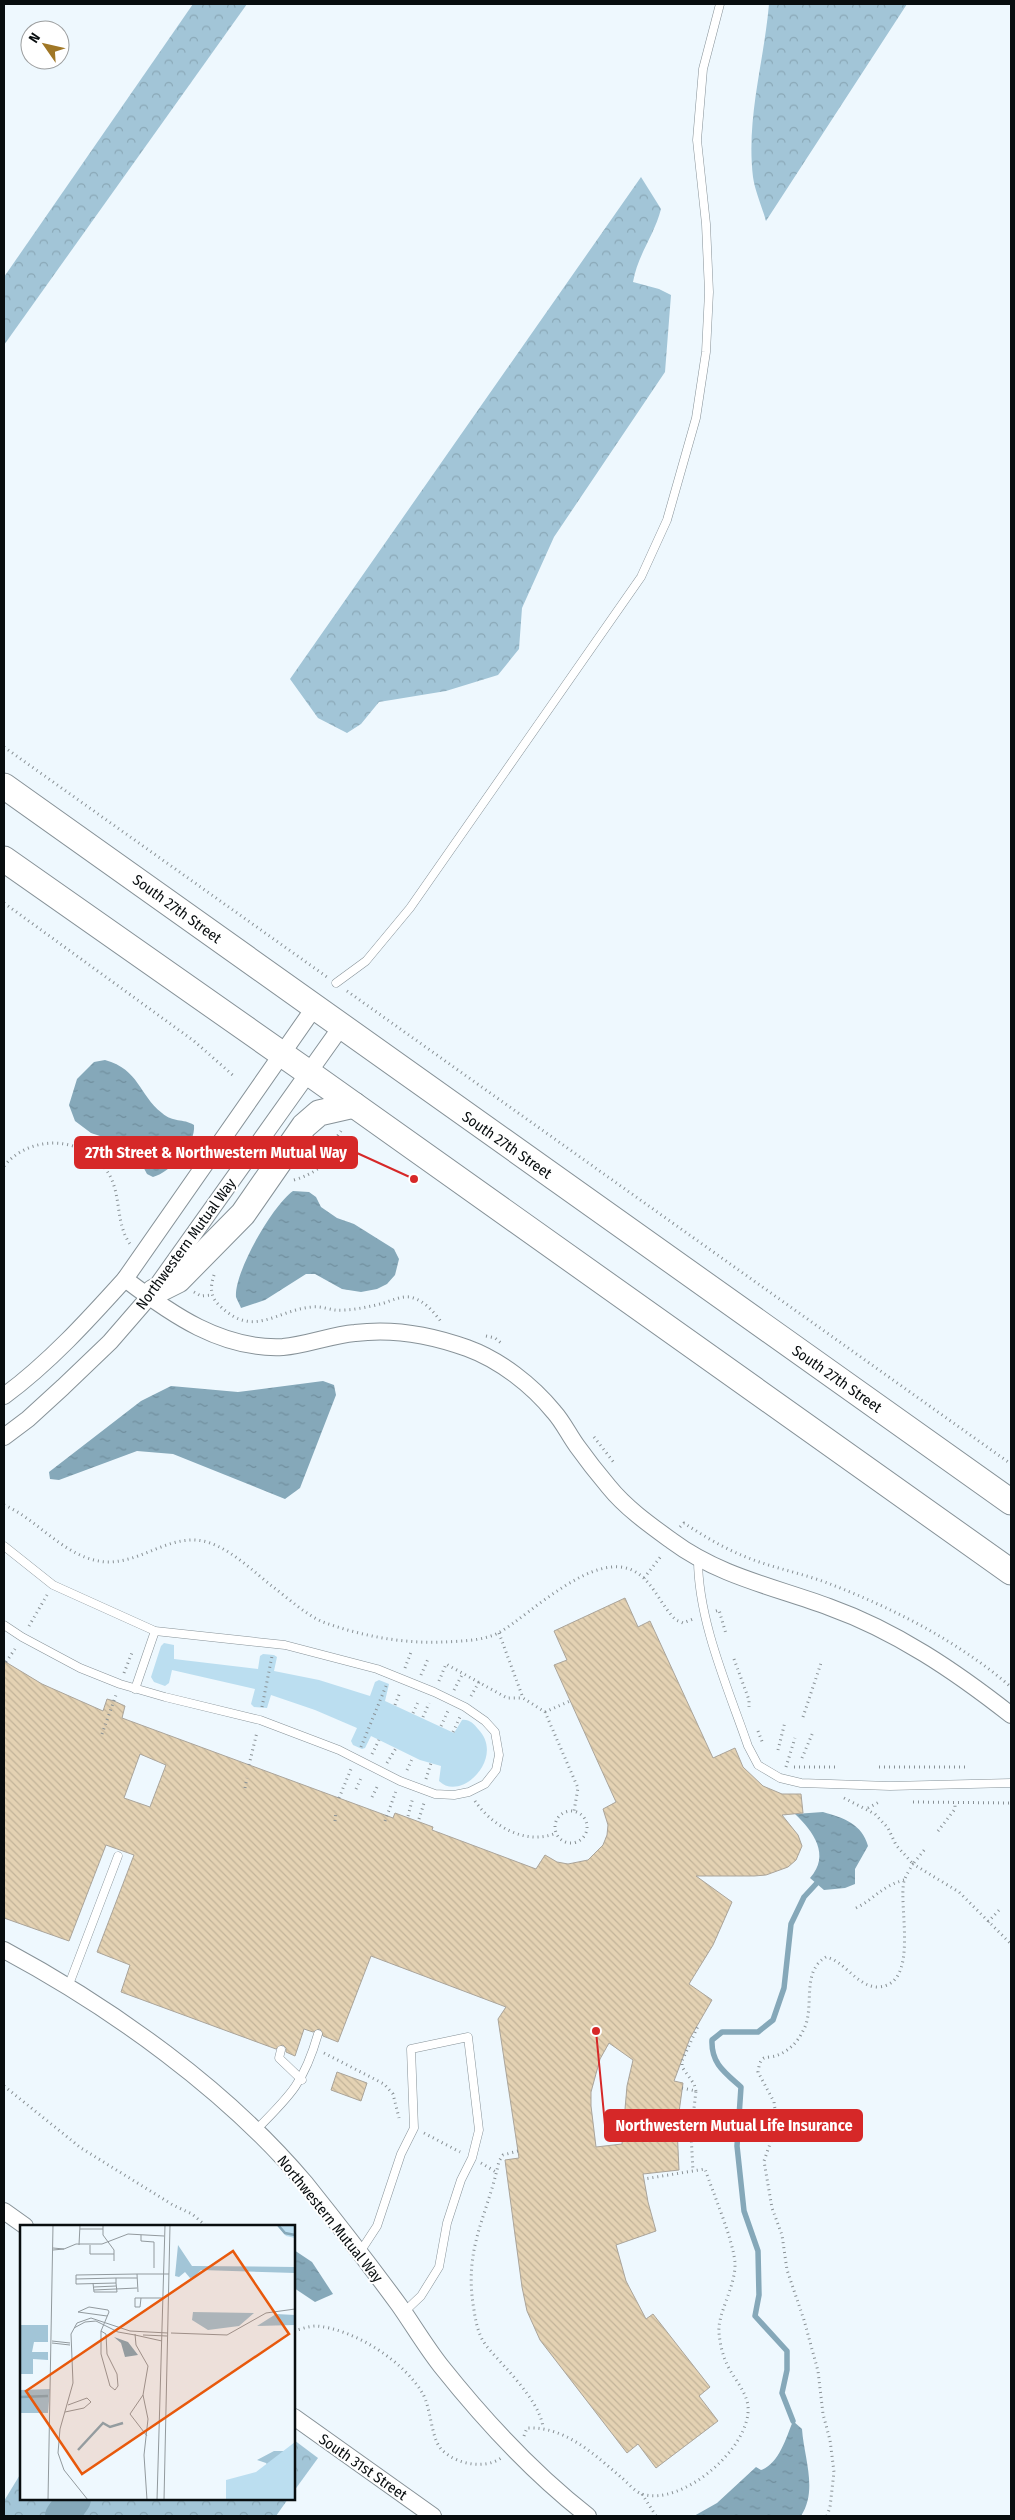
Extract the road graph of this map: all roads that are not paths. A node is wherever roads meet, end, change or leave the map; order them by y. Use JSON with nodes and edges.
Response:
{"nodes":[{"id":1,"x":720,"y":4,"type":"edge"},
{"id":2,"x":4,"y":786,"type":"edge"},
{"id":3,"x":4,"y":859,"type":"edge"},
{"id":4,"x":336,"y":984,"type":"road end"},
{"id":5,"x":314,"y":1008,"type":"junction"},
{"id":6,"x":341,"y":1027,"type":"junction"},
{"id":7,"x":282,"y":1054,"type":"junction"},
{"id":8,"x":309,"y":1073,"type":"junction"},
{"id":9,"x":354,"y":1105,"type":"junction"},
{"id":10,"x":125,"y":1279,"type":"junction"},
{"id":11,"x":152,"y":1294,"type":"junction"},
{"id":12,"x":4,"y":1396,"type":"edge"},
{"id":13,"x":4,"y":1437,"type":"edge"},
{"id":14,"x":1011,"y":1502,"type":"edge"},
{"id":15,"x":4,"y":1546,"type":"edge"},
{"id":16,"x":698,"y":1559,"type":"junction"},
{"id":17,"x":1011,"y":1572,"type":"edge"},
{"id":18,"x":4,"y":1625,"type":"edge"},
{"id":19,"x":155,"y":1631,"type":"junction"},
{"id":20,"x":135,"y":1689,"type":"junction"},
{"id":21,"x":1011,"y":1715,"type":"edge"},
{"id":22,"x":1011,"y":1784,"type":"edge"},
{"id":23,"x":118,"y":1856,"type":"dead end"},
{"id":24,"x":4,"y":1950,"type":"edge"},
{"id":25,"x":68,"y":1987,"type":"junction"},
{"id":26,"x":318,"y":2034,"type":"dead end"},
{"id":27,"x":281,"y":2050,"type":"dead end"},
{"id":28,"x":302,"y":2080,"type":"junction"},
{"id":29,"x":255,"y":2132,"type":"junction"},
{"id":30,"x":4,"y":2211,"type":"edge"},
{"id":31,"x":24,"y":2225,"type":"edge"},
{"id":32,"x":360,"y":2252,"type":"junction"},
{"id":33,"x":404,"y":2312,"type":"junction"},
{"id":34,"x":295,"y":2418,"type":"edge"},
{"id":35,"x":433,"y":2516,"type":"edge"},
{"id":36,"x":588,"y":2516,"type":"edge"}],
"edges":[{"from":1,"to":4,"type":"lane"},
{"from":2,"to":5,"type":"main road","name":"South 27th Street"},
{"from":3,"to":7,"type":"main road"},
{"from":5,"to":6,"type":"main road","name":"South 27th Street"},
{"from":5,"to":7,"type":"street","name":"Northwestern Mutual Way"},
{"from":6,"to":8,"type":"street","name":"Northwestern Mutual Way"},
{"from":6,"to":14,"type":"main road","name":"South 27th Street"},
{"from":7,"to":8,"type":"main road"},
{"from":7,"to":10,"type":"street","name":"Northwestern Mutual Way"},
{"from":8,"to":9,"type":"main road"},
{"from":8,"to":11,"type":"street","name":"Northwestern Mutual Way"},
{"from":9,"to":11,"type":"main road"},
{"from":9,"to":17,"type":"main road"},
{"from":10,"to":11,"type":"street"},
{"from":10,"to":12,"type":"street","name":"Northwestern Mutual Way"},
{"from":11,"to":13,"type":"street","name":"Northwestern Mutual Way"},
{"from":11,"to":16,"type":"street"},
{"from":15,"to":19,"type":"lane"},
{"from":16,"to":21,"type":"street"},
{"from":16,"to":22,"type":"lane"},
{"from":18,"to":20,"type":"lane"},
{"from":19,"to":20,"type":"lane"},
{"from":19,"to":20,"type":"lane"},
{"from":23,"to":25,"type":"lane"},
{"from":24,"to":25,"type":"street","name":"Northwestern Mutual Way"},
{"from":25,"to":29,"type":"street","name":"Northwestern Mutual Way"},
{"from":26,"to":28,"type":"lane"},
{"from":27,"to":28,"type":"lane"},
{"from":28,"to":29,"type":"lane"},
{"from":29,"to":32,"type":"street","name":"Northwestern Mutual Way"},
{"from":30,"to":31,"type":"street"},
{"from":32,"to":33,"type":"street","name":"Northwestern Mutual Way"},
{"from":32,"to":33,"type":"lane"},
{"from":33,"to":36,"type":"street","name":"Northwestern Mutual Way"},
{"from":34,"to":35,"type":"street","name":"South 31st Street"}]}
